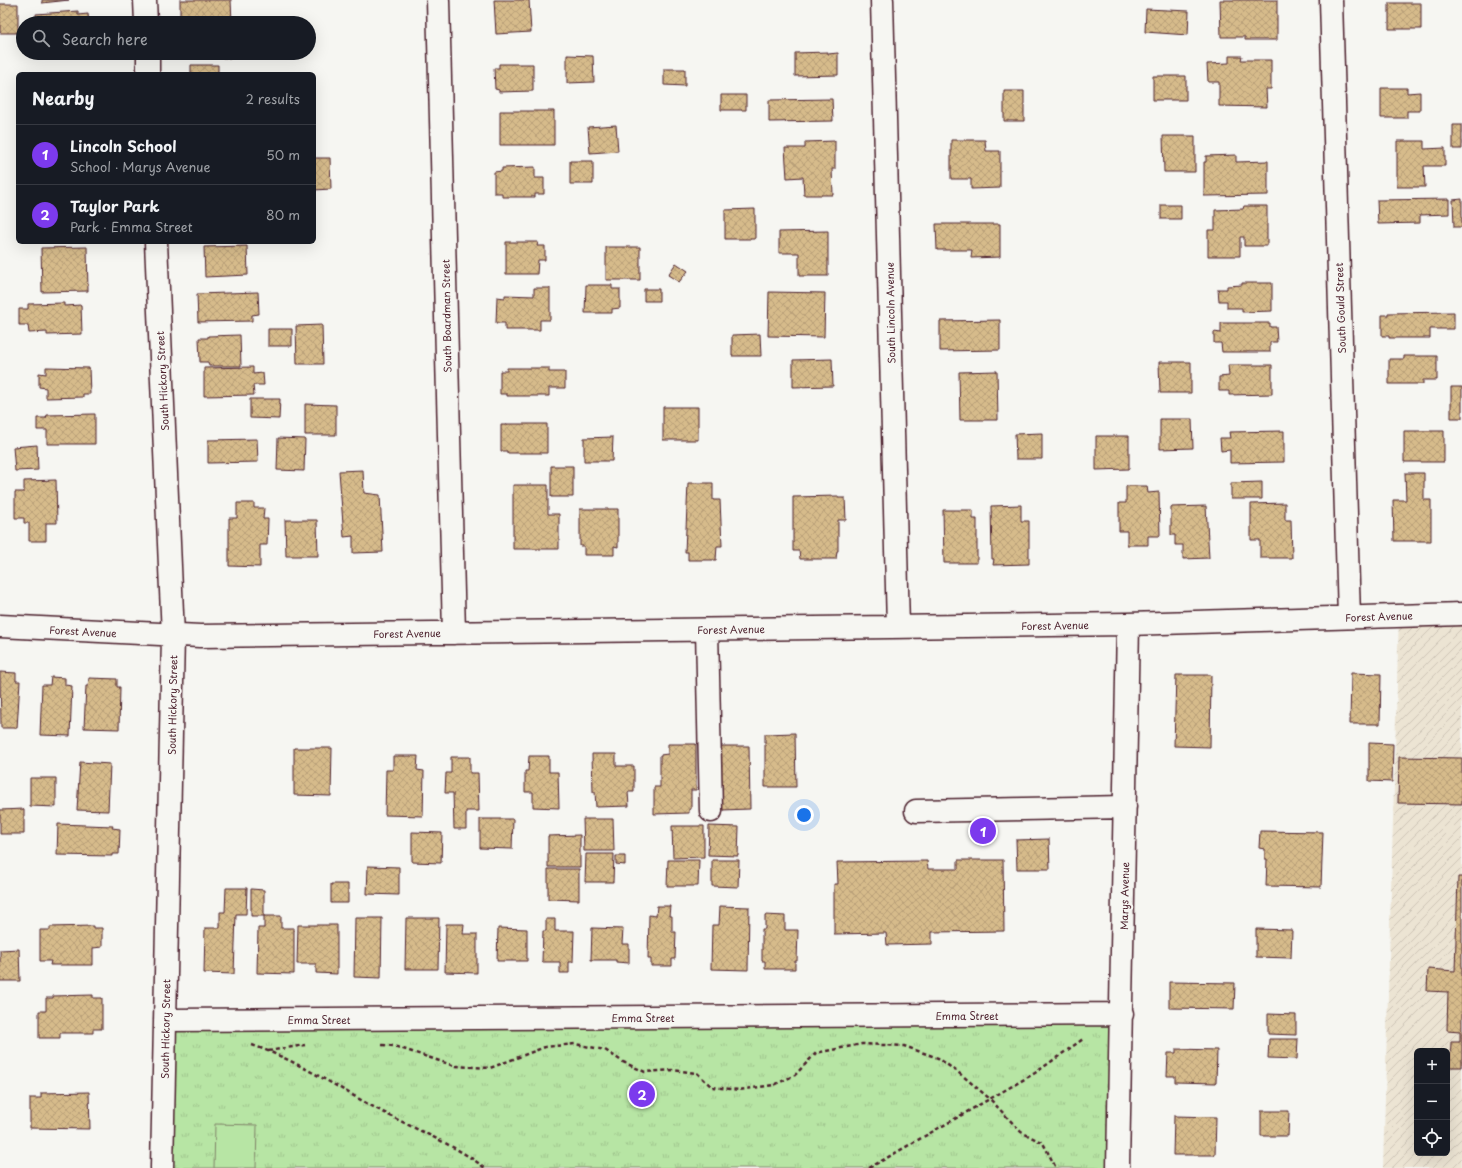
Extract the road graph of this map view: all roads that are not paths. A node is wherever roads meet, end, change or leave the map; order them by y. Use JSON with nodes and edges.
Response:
{"nodes":[{"id":1,"x":145,"y":0,"type":"edge"},
{"id":2,"x":438,"y":0,"type":"edge"},
{"id":3,"x":882,"y":0,"type":"edge"},
{"id":4,"x":1331,"y":0,"type":"edge"},
{"id":5,"x":146,"y":16,"type":"edge"},
{"id":6,"x":148,"y":60,"type":"edge"},
{"id":7,"x":148,"y":72,"type":"edge"},
{"id":8,"x":156,"y":244,"type":"edge"},
{"id":9,"x":1462,"y":614,"type":"edge"},
{"id":10,"x":1349,"y":617,"type":"junction"},
{"id":11,"x":1128,"y":624,"type":"junction"},
{"id":12,"x":0,"y":626,"type":"edge"},
{"id":13,"x":898,"y":627,"type":"junction"},
{"id":14,"x":707,"y":630,"type":"junction"},
{"id":15,"x":454,"y":633,"type":"junction"},
{"id":16,"x":173,"y":636,"type":"junction"},
{"id":17,"x":1125,"y":807,"type":"junction"},
{"id":18,"x":711,"y":811,"type":"dead end"},
{"id":19,"x":916,"y":811,"type":"dead end"},
{"id":20,"x":1122,"y":1014,"type":"junction"},
{"id":21,"x":165,"y":1020,"type":"junction"},
{"id":22,"x":162,"y":1168,"type":"edge"},
{"id":23,"x":1118,"y":1168,"type":"edge"}],
"edges":[{"from":1,"to":5,"type":"street"},
{"from":2,"to":15,"type":"street","name":"South Boardman Street"},
{"from":3,"to":13,"type":"street","name":"South Lincoln Avenue"},
{"from":4,"to":10,"type":"street","name":"South Gould Street"},
{"from":6,"to":7,"type":"street"},
{"from":8,"to":16,"type":"street","name":"South Hickory Street"},
{"from":9,"to":10,"type":"street","name":"Forest Avenue"},
{"from":10,"to":11,"type":"street","name":"Forest Avenue"},
{"from":11,"to":13,"type":"street","name":"Forest Avenue"},
{"from":11,"to":17,"type":"street","name":"Marys Avenue"},
{"from":12,"to":16,"type":"street","name":"Forest Avenue"},
{"from":13,"to":14,"type":"street","name":"Forest Avenue"},
{"from":14,"to":15,"type":"street","name":"Forest Avenue"},
{"from":14,"to":18,"type":"street"},
{"from":15,"to":16,"type":"street","name":"Forest Avenue"},
{"from":16,"to":21,"type":"street","name":"South Hickory Street"},
{"from":17,"to":19,"type":"street"},
{"from":17,"to":20,"type":"street","name":"Marys Avenue"},
{"from":20,"to":21,"type":"street","name":"Emma Street"},
{"from":20,"to":23,"type":"street","name":"Marys Avenue"},
{"from":21,"to":22,"type":"street","name":"South Hickory Street"}]}
